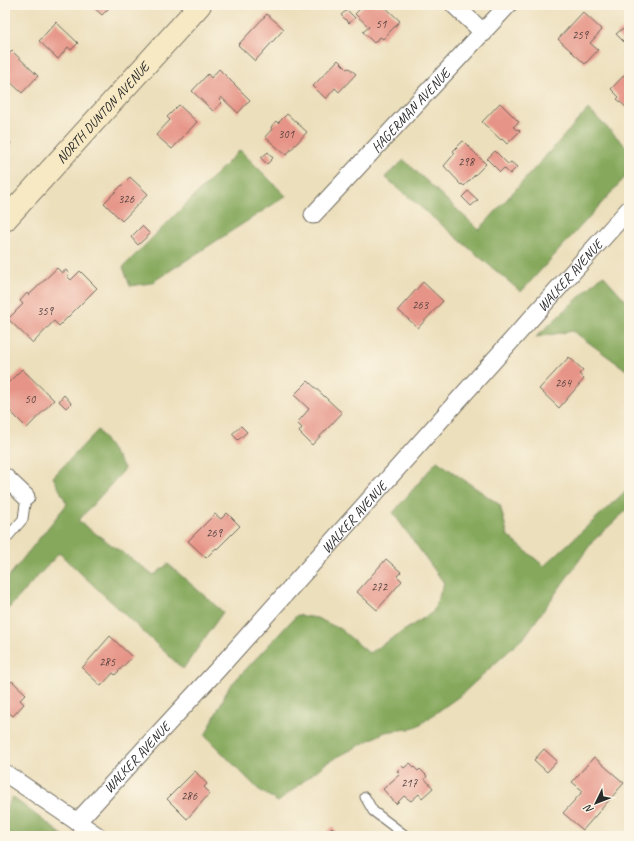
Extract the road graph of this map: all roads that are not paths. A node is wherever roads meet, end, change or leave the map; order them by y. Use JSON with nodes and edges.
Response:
{"nodes":[{"id":1,"x":200,"y":5,"type":"edge"},
{"id":2,"x":454,"y":5,"type":"edge"},
{"id":3,"x":508,"y":5,"type":"edge"},
{"id":4,"x":484,"y":33,"type":"junction"},
{"id":5,"x":629,"y":210,"type":"edge"},
{"id":6,"x":313,"y":215,"type":"dead end"},
{"id":7,"x":5,"y":220,"type":"edge"},
{"id":8,"x":5,"y":478,"type":"edge"},
{"id":9,"x":26,"y":497,"type":"joint"},
{"id":10,"x":5,"y":540,"type":"edge"},
{"id":11,"x":5,"y":773,"type":"edge"},
{"id":12,"x":364,"y":797,"type":"dead end"},
{"id":13,"x":77,"y":822,"type":"junction"},
{"id":14,"x":98,"y":836,"type":"edge"},
{"id":15,"x":406,"y":836,"type":"edge"}],
"edges":[{"from":1,"to":7,"type":"street","name":"NORTH DUNTON AVENUE"},
{"from":2,"to":4,"type":"street"},
{"from":3,"to":4,"type":"street","name":"HAGERMAN AVENUE"},
{"from":4,"to":6,"type":"street","name":"HAGERMAN AVENUE"},
{"from":5,"to":13,"type":"street","name":"WALKER AVENUE"},
{"from":8,"to":9,"type":"street"},
{"from":9,"to":10,"type":"lane"},
{"from":11,"to":13,"type":"street"},
{"from":12,"to":15,"type":"lane"},
{"from":13,"to":14,"type":"street"}]}
